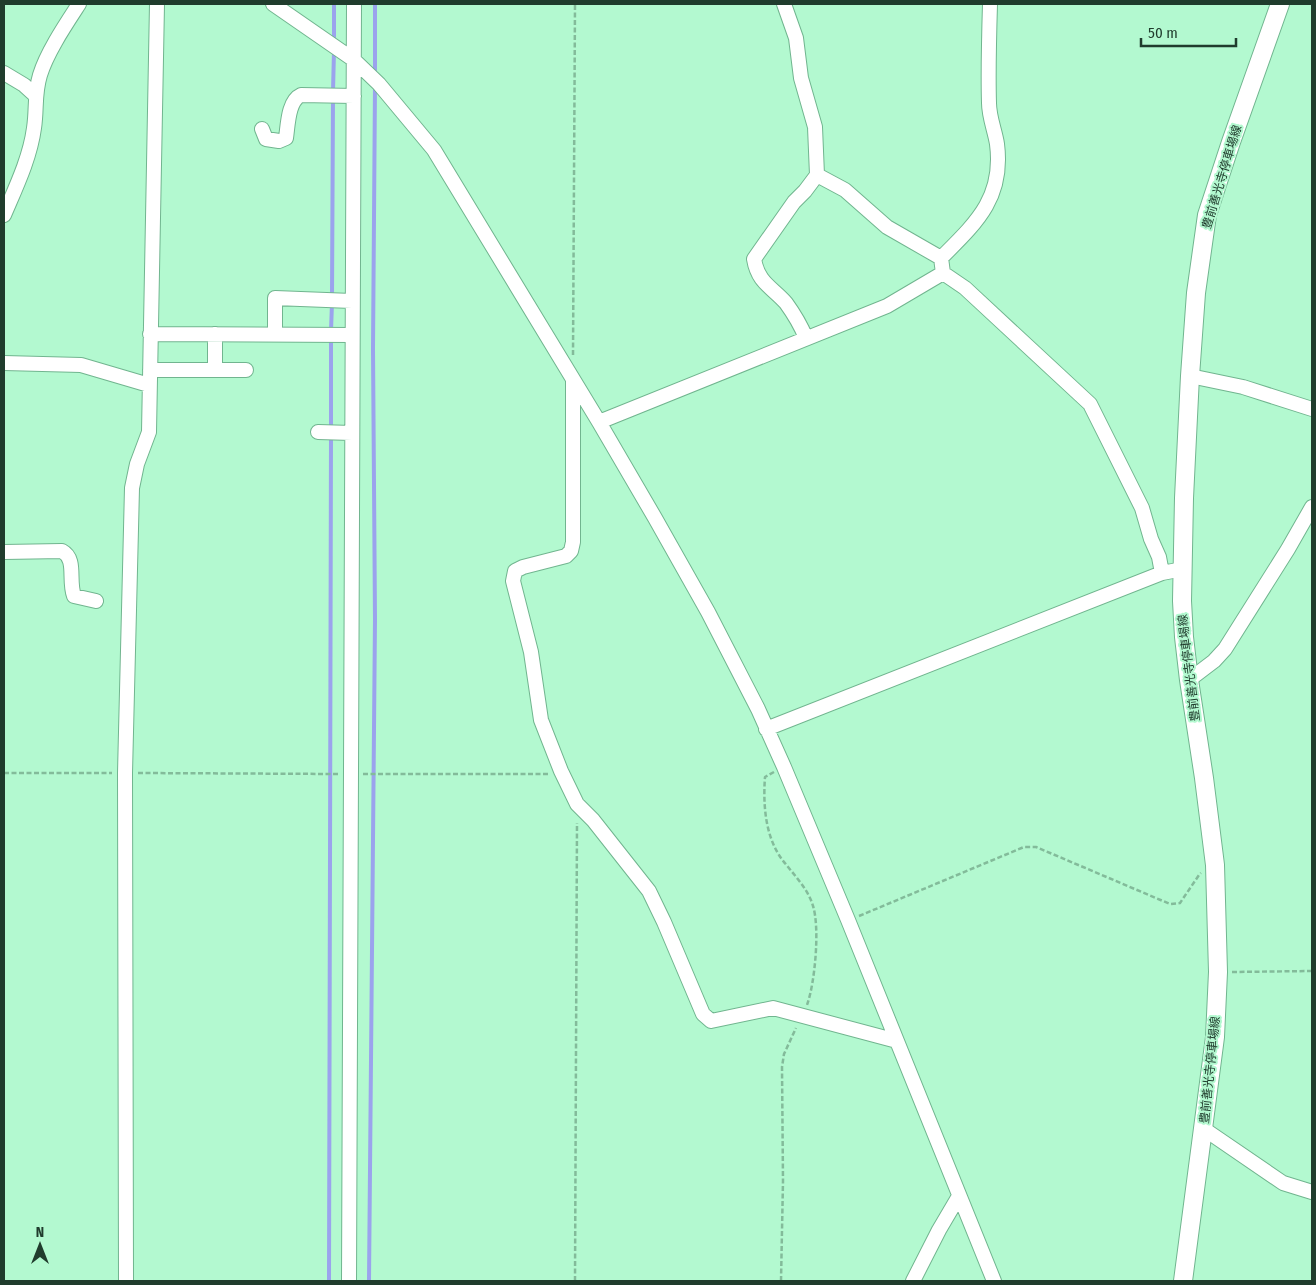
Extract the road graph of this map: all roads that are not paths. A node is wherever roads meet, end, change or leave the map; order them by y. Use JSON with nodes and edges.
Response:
{"nodes":[{"id":1,"x":79,"y":4,"type":"edge"},
{"id":2,"x":157,"y":4,"type":"edge"},
{"id":3,"x":273,"y":4,"type":"edge"},
{"id":4,"x":354,"y":4,"type":"edge"},
{"id":5,"x":784,"y":4,"type":"edge"},
{"id":6,"x":990,"y":4,"type":"edge"},
{"id":7,"x":1280,"y":4,"type":"edge"},
{"id":8,"x":354,"y":60,"type":"junction"},
{"id":9,"x":4,"y":73,"type":"edge"},
{"id":10,"x":35,"y":95,"type":"junction"},
{"id":11,"x":354,"y":96,"type":"junction"},
{"id":12,"x":262,"y":129,"type":"dead end"},
{"id":13,"x":817,"y":175,"type":"junction"},
{"id":14,"x":4,"y":212,"type":"edge"},
{"id":15,"x":941,"y":258,"type":"junction"},
{"id":16,"x":943,"y":273,"type":"junction"},
{"id":17,"x":352,"y":301,"type":"junction"},
{"id":18,"x":150,"y":334,"type":"junction"},
{"id":19,"x":215,"y":334,"type":"junction"},
{"id":20,"x":275,"y":334,"type":"junction"},
{"id":21,"x":352,"y":335,"type":"junction"},
{"id":22,"x":806,"y":338,"type":"junction"},
{"id":23,"x":4,"y":363,"type":"edge"},
{"id":24,"x":150,"y":370,"type":"junction"},
{"id":25,"x":215,"y":370,"type":"junction"},
{"id":26,"x":246,"y":370,"type":"dead end"},
{"id":27,"x":1190,"y":376,"type":"junction"},
{"id":28,"x":573,"y":380,"type":"junction"},
{"id":29,"x":149,"y":385,"type":"junction"},
{"id":30,"x":1312,"y":409,"type":"edge"},
{"id":31,"x":599,"y":422,"type":"junction"},
{"id":32,"x":320,"y":432,"type":"dead end"},
{"id":33,"x":352,"y":433,"type":"junction"},
{"id":34,"x":1312,"y":507,"type":"edge"},
{"id":35,"x":4,"y":552,"type":"edge"},
{"id":36,"x":1183,"y":569,"type":"junction"},
{"id":37,"x":1162,"y":573,"type":"junction"},
{"id":38,"x":96,"y":601,"type":"dead end"},
{"id":39,"x":1189,"y":680,"type":"junction"},
{"id":40,"x":766,"y":729,"type":"junction"},
{"id":41,"x":897,"y":1040,"type":"junction"},
{"id":42,"x":1204,"y":1129,"type":"junction"},
{"id":43,"x":1312,"y":1192,"type":"edge"},
{"id":44,"x":959,"y":1196,"type":"junction"},
{"id":45,"x":126,"y":1281,"type":"edge"},
{"id":46,"x":349,"y":1281,"type":"edge"},
{"id":47,"x":914,"y":1281,"type":"edge"},
{"id":48,"x":994,"y":1281,"type":"edge"},
{"id":49,"x":1183,"y":1281,"type":"edge"}],
"edges":[{"from":1,"to":10,"type":"street"},
{"from":2,"to":18,"type":"street"},
{"from":3,"to":8,"type":"street"},
{"from":4,"to":8,"type":"street"},
{"from":5,"to":13,"type":"street"},
{"from":6,"to":15,"type":"street"},
{"from":7,"to":27,"type":"main road","name":"豊前善光寺停車場線"},
{"from":8,"to":11,"type":"street"},
{"from":8,"to":28,"type":"street"},
{"from":9,"to":10,"type":"street"},
{"from":10,"to":14,"type":"street"},
{"from":11,"to":12,"type":"street"},
{"from":11,"to":17,"type":"street"},
{"from":13,"to":15,"type":"street"},
{"from":13,"to":22,"type":"street"},
{"from":15,"to":16,"type":"street"},
{"from":16,"to":22,"type":"street"},
{"from":16,"to":37,"type":"street"},
{"from":17,"to":20,"type":"street"},
{"from":17,"to":21,"type":"street"},
{"from":18,"to":19,"type":"street"},
{"from":18,"to":24,"type":"street"},
{"from":19,"to":20,"type":"street"},
{"from":19,"to":25,"type":"street"},
{"from":20,"to":21,"type":"street"},
{"from":21,"to":33,"type":"street"},
{"from":22,"to":31,"type":"street"},
{"from":23,"to":29,"type":"street"},
{"from":24,"to":25,"type":"street"},
{"from":24,"to":29,"type":"street"},
{"from":25,"to":26,"type":"street"},
{"from":27,"to":30,"type":"street"},
{"from":27,"to":36,"type":"main road","name":"豊前善光寺停車場線"},
{"from":28,"to":31,"type":"street"},
{"from":28,"to":41,"type":"street"},
{"from":29,"to":45,"type":"street"},
{"from":31,"to":40,"type":"street"},
{"from":32,"to":33,"type":"street"},
{"from":33,"to":46,"type":"street"},
{"from":34,"to":39,"type":"street"},
{"from":35,"to":38,"type":"street"},
{"from":36,"to":37,"type":"street"},
{"from":36,"to":39,"type":"main road","name":"豊前善光寺停車場線"},
{"from":37,"to":40,"type":"street"},
{"from":39,"to":42,"type":"main road","name":"豊前善光寺停車場線"},
{"from":40,"to":41,"type":"street"},
{"from":41,"to":44,"type":"street"},
{"from":42,"to":43,"type":"street"},
{"from":42,"to":49,"type":"main road","name":"豊前善光寺停車場線"},
{"from":44,"to":47,"type":"street"},
{"from":44,"to":48,"type":"street"}]}
